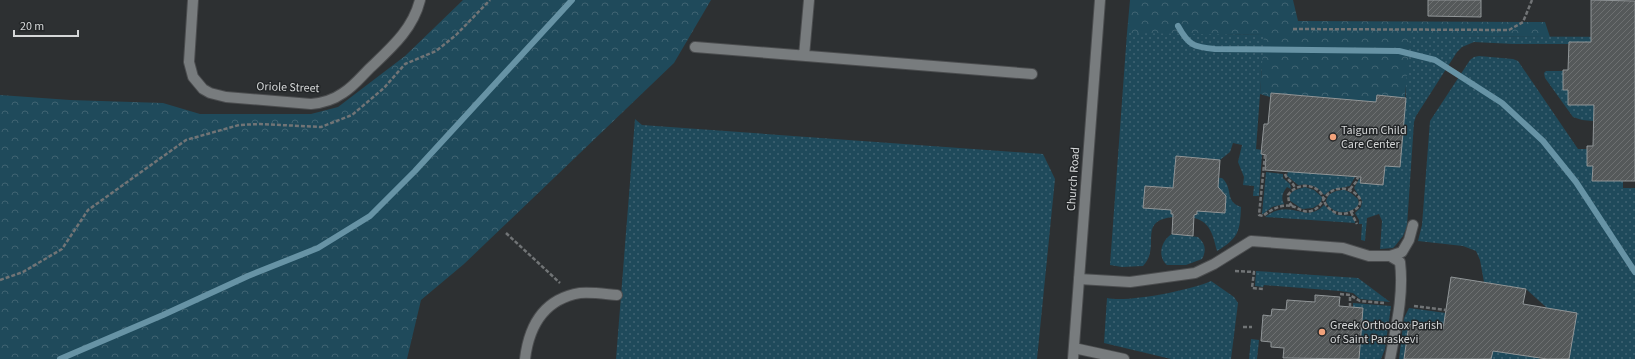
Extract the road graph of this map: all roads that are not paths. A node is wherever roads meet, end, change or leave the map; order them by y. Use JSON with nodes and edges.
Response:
{"nodes":[{"id":1,"x":193,"y":0,"type":"edge"},
{"id":2,"x":420,"y":0,"type":"edge"},
{"id":3,"x":808,"y":0,"type":"edge"},
{"id":4,"x":1100,"y":0,"type":"edge"},
{"id":5,"x":695,"y":47,"type":"dead end"},
{"id":6,"x":804,"y":56,"type":"junction"},
{"id":7,"x":1032,"y":74,"type":"dead end"},
{"id":8,"x":1413,"y":225,"type":"dead end"},
{"id":9,"x":1390,"y":256,"type":"junction"},
{"id":10,"x":1079,"y":279,"type":"junction"},
{"id":11,"x":617,"y":295,"type":"dead end"},
{"id":12,"x":1074,"y":348,"type":"junction"},
{"id":13,"x":525,"y":359,"type":"edge"},
{"id":14,"x":1073,"y":359,"type":"edge"},
{"id":15,"x":1124,"y":359,"type":"edge"},
{"id":16,"x":1390,"y":359,"type":"edge"}],
"edges":[{"from":1,"to":2,"type":"street","name":"Oriole Street"},
{"from":3,"to":6,"type":"street"},
{"from":4,"to":10,"type":"street","name":"Church Road"},
{"from":5,"to":6,"type":"street"},
{"from":6,"to":7,"type":"street"},
{"from":8,"to":9,"type":"street"},
{"from":9,"to":10,"type":"street"},
{"from":9,"to":16,"type":"street"},
{"from":10,"to":12,"type":"street","name":"Church Road"},
{"from":11,"to":13,"type":"street"},
{"from":12,"to":14,"type":"street","name":"Church Road"},
{"from":12,"to":15,"type":"street"}]}
